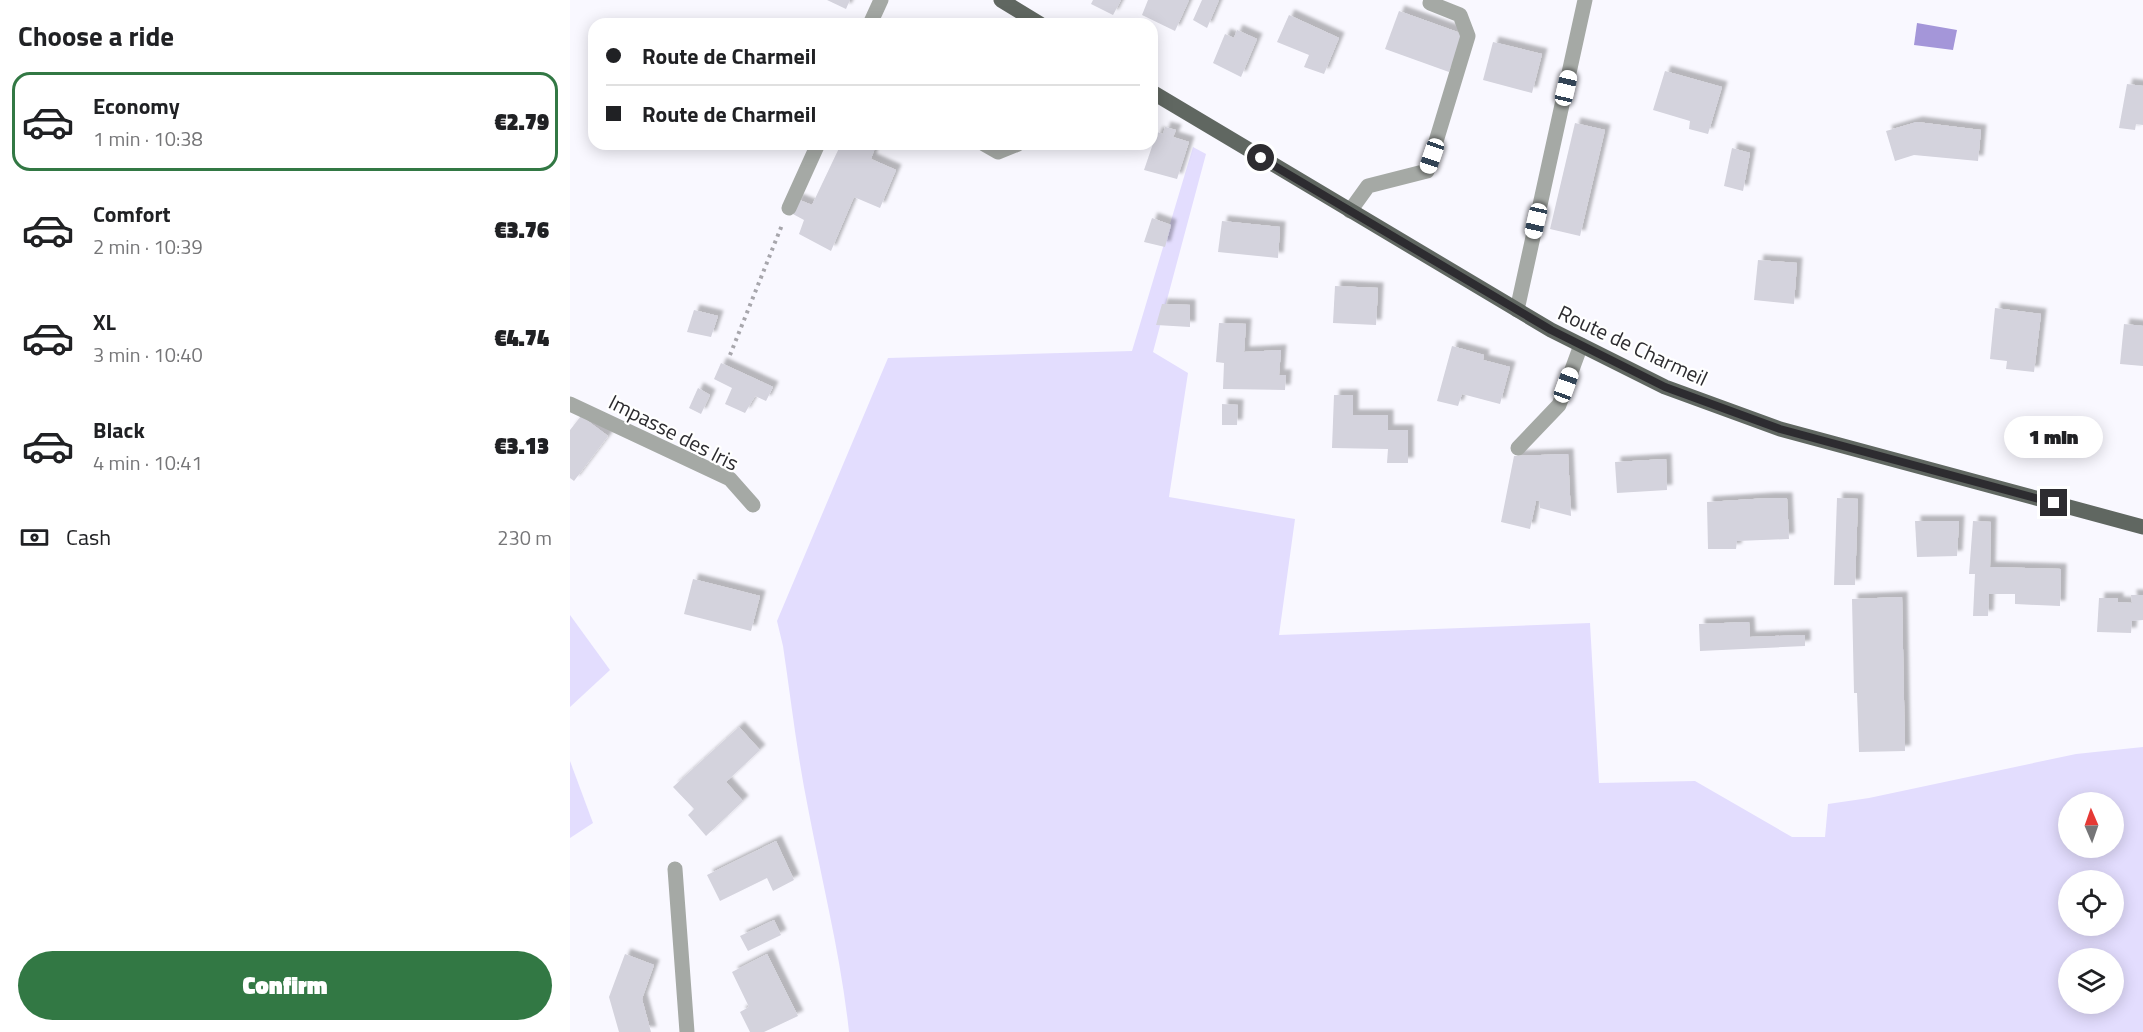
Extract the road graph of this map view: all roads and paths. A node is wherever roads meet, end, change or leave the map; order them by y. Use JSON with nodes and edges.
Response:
{"nodes":[{"id":1,"x":881,"y":0,"type":"edge"},
{"id":2,"x":1001,"y":0,"type":"edge"},
{"id":3,"x":1585,"y":0,"type":"edge"},
{"id":4,"x":1430,"y":3,"type":"dead end"},
{"id":5,"x":873,"y":18,"type":"edge"},
{"id":6,"x":1030,"y":18,"type":"edge"},
{"id":7,"x":1158,"y":96,"type":"edge"},
{"id":8,"x":815,"y":150,"type":"edge"},
{"id":9,"x":789,"y":208,"type":"joint"},
{"id":10,"x":1350,"y":212,"type":"junction"},
{"id":11,"x":1517,"y":310,"type":"junction"},
{"id":12,"x":1581,"y":345,"type":"junction"},
{"id":13,"x":730,"y":355,"type":"dead end"},
{"id":14,"x":570,"y":404,"type":"edge"},
{"id":15,"x":1518,"y":448,"type":"dead end"},
{"id":16,"x":753,"y":505,"type":"dead end"},
{"id":17,"x":2143,"y":526,"type":"edge"},
{"id":18,"x":675,"y":869,"type":"dead end"},
{"id":19,"x":687,"y":1032,"type":"edge"}],
"edges":[{"from":1,"to":5,"type":"street"},
{"from":2,"to":6,"type":"main road"},
{"from":3,"to":11,"type":"street"},
{"from":4,"to":10,"type":"street"},
{"from":7,"to":10,"type":"main road","name":"Route de Charmeil"},
{"from":8,"to":9,"type":"street"},
{"from":9,"to":13,"type":"path"},
{"from":10,"to":11,"type":"main road","name":"Route de Charmeil"},
{"from":11,"to":12,"type":"main road","name":"Route de Charmeil"},
{"from":12,"to":15,"type":"street"},
{"from":12,"to":17,"type":"main road","name":"Route de Charmeil"},
{"from":14,"to":16,"type":"street","name":"Impasse des Iris"},
{"from":18,"to":19,"type":"street"}]}
